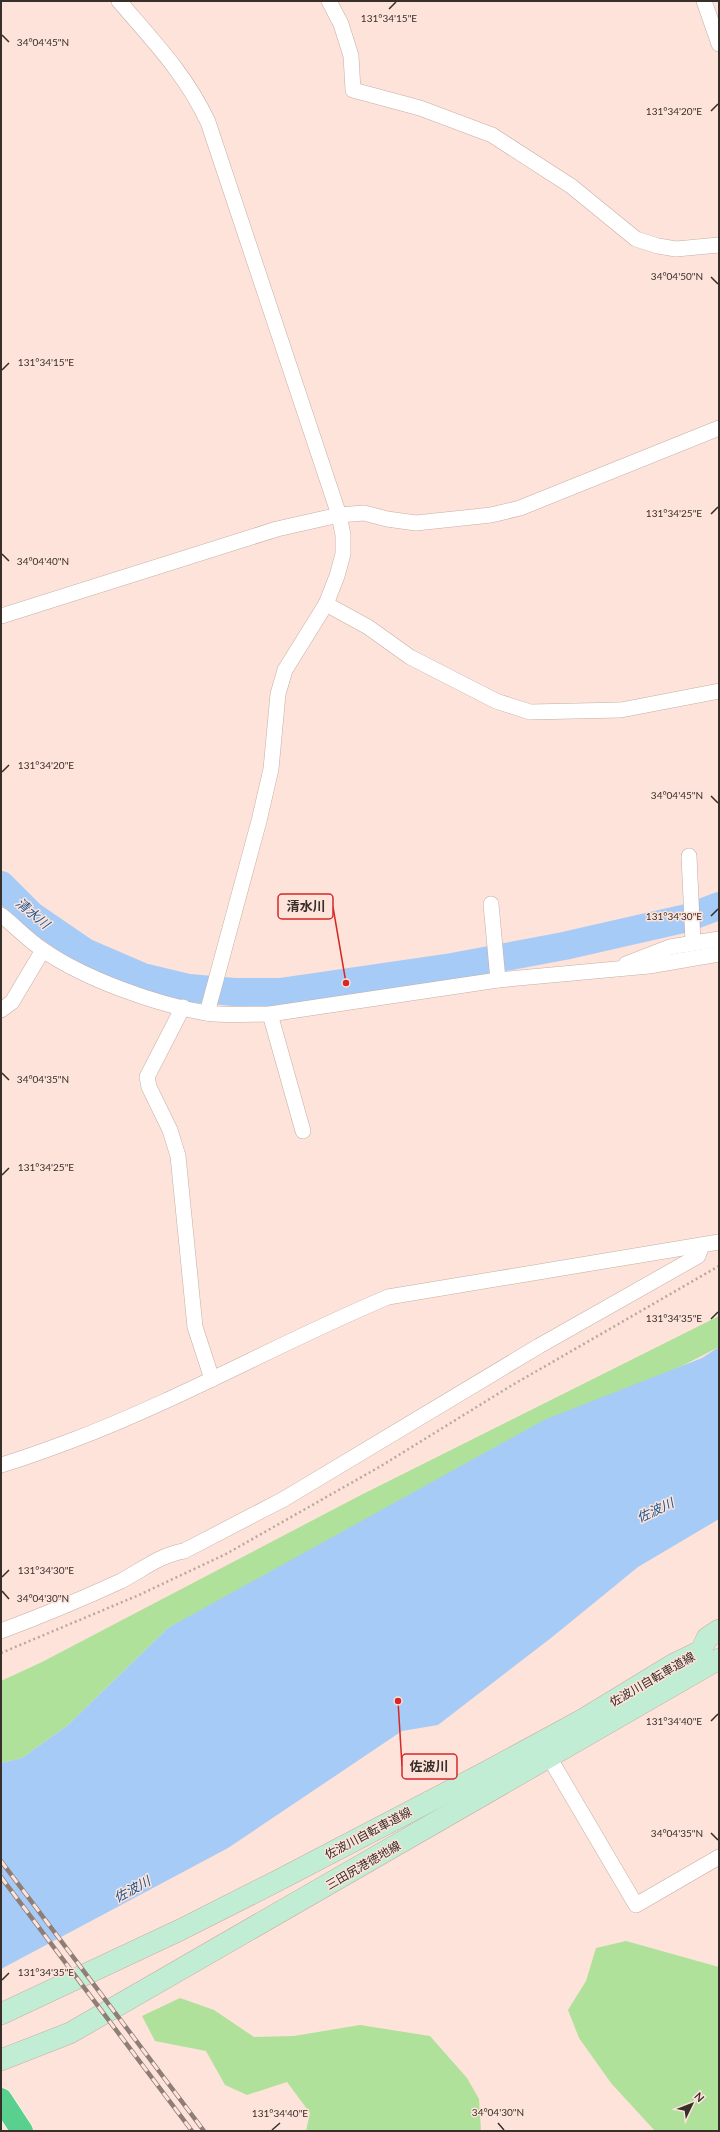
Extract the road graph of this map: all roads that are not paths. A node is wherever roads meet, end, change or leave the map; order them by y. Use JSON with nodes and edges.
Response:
{"nodes":[{"id":1,"x":118,"y":1,"type":"edge"},
{"id":2,"x":329,"y":1,"type":"edge"},
{"id":3,"x":704,"y":1,"type":"edge"},
{"id":4,"x":719,"y":44,"type":"edge"},
{"id":5,"x":719,"y":245,"type":"edge"},
{"id":6,"x":719,"y":428,"type":"edge"},
{"id":7,"x":338,"y":515,"type":"junction"},
{"id":8,"x":326,"y":604,"type":"junction"},
{"id":9,"x":1,"y":616,"type":"edge"},
{"id":10,"x":719,"y":691,"type":"edge"},
{"id":11,"x":689,"y":856,"type":"dead end"},
{"id":12,"x":491,"y":904,"type":"dead end"},
{"id":13,"x":1,"y":915,"type":"edge"},
{"id":14,"x":719,"y":939,"type":"edge"},
{"id":15,"x":693,"y":942,"type":"junction"},
{"id":16,"x":43,"y":950,"type":"junction"},
{"id":17,"x":719,"y":954,"type":"edge"},
{"id":18,"x":616,"y":969,"type":"junction"},
{"id":19,"x":498,"y":980,"type":"junction"},
{"id":20,"x":183,"y":1007,"type":"junction"},
{"id":21,"x":207,"y":1009,"type":"junction"},
{"id":22,"x":1,"y":1010,"type":"edge"},
{"id":23,"x":270,"y":1014,"type":"junction"},
{"id":24,"x":304,"y":1131,"type":"dead end"},
{"id":25,"x":719,"y":1242,"type":"edge"},
{"id":26,"x":702,"y":1245,"type":"junction"},
{"id":27,"x":212,"y":1380,"type":"junction"},
{"id":28,"x":1,"y":1465,"type":"edge"},
{"id":29,"x":1,"y":1630,"type":"edge"},
{"id":30,"x":719,"y":1630,"type":"edge"},
{"id":31,"x":709,"y":1658,"type":"edge"},
{"id":32,"x":550,"y":1757,"type":"junction"},
{"id":33,"x":719,"y":1857,"type":"edge"},
{"id":34,"x":1,"y":2014,"type":"edge"},
{"id":35,"x":1,"y":2060,"type":"edge"},
{"id":36,"x":2,"y":2101,"type":"edge"},
{"id":37,"x":22,"y":2131,"type":"edge"}],
"edges":[{"from":1,"to":7,"type":"street"},
{"from":2,"to":5,"type":"street"},
{"from":3,"to":4,"type":"street"},
{"from":6,"to":7,"type":"street"},
{"from":7,"to":8,"type":"street"},
{"from":7,"to":9,"type":"street"},
{"from":8,"to":10,"type":"street"},
{"from":8,"to":21,"type":"street"},
{"from":11,"to":15,"type":"street"},
{"from":12,"to":19,"type":"street"},
{"from":13,"to":16,"type":"street"},
{"from":14,"to":15,"type":"street"},
{"from":15,"to":18,"type":"street"},
{"from":16,"to":20,"type":"street"},
{"from":16,"to":22,"type":"street"},
{"from":17,"to":18,"type":"street"},
{"from":18,"to":19,"type":"street"},
{"from":19,"to":23,"type":"street"},
{"from":20,"to":21,"type":"street"},
{"from":20,"to":27,"type":"street"},
{"from":21,"to":23,"type":"street"},
{"from":23,"to":24,"type":"street"},
{"from":25,"to":26,"type":"street"},
{"from":26,"to":27,"type":"street"},
{"from":26,"to":29,"type":"street"},
{"from":27,"to":28,"type":"street"},
{"from":30,"to":31,"type":"main road","name":"佐波川自転車道線"},
{"from":31,"to":32,"type":"main road","name":"三田尻港徳地線"},
{"from":31,"to":34,"type":"main road","name":"佐波川自転車道線"},
{"from":32,"to":33,"type":"street"},
{"from":32,"to":35,"type":"main road","name":"三田尻港徳地線"},
{"from":36,"to":37,"type":"highway"}]}
